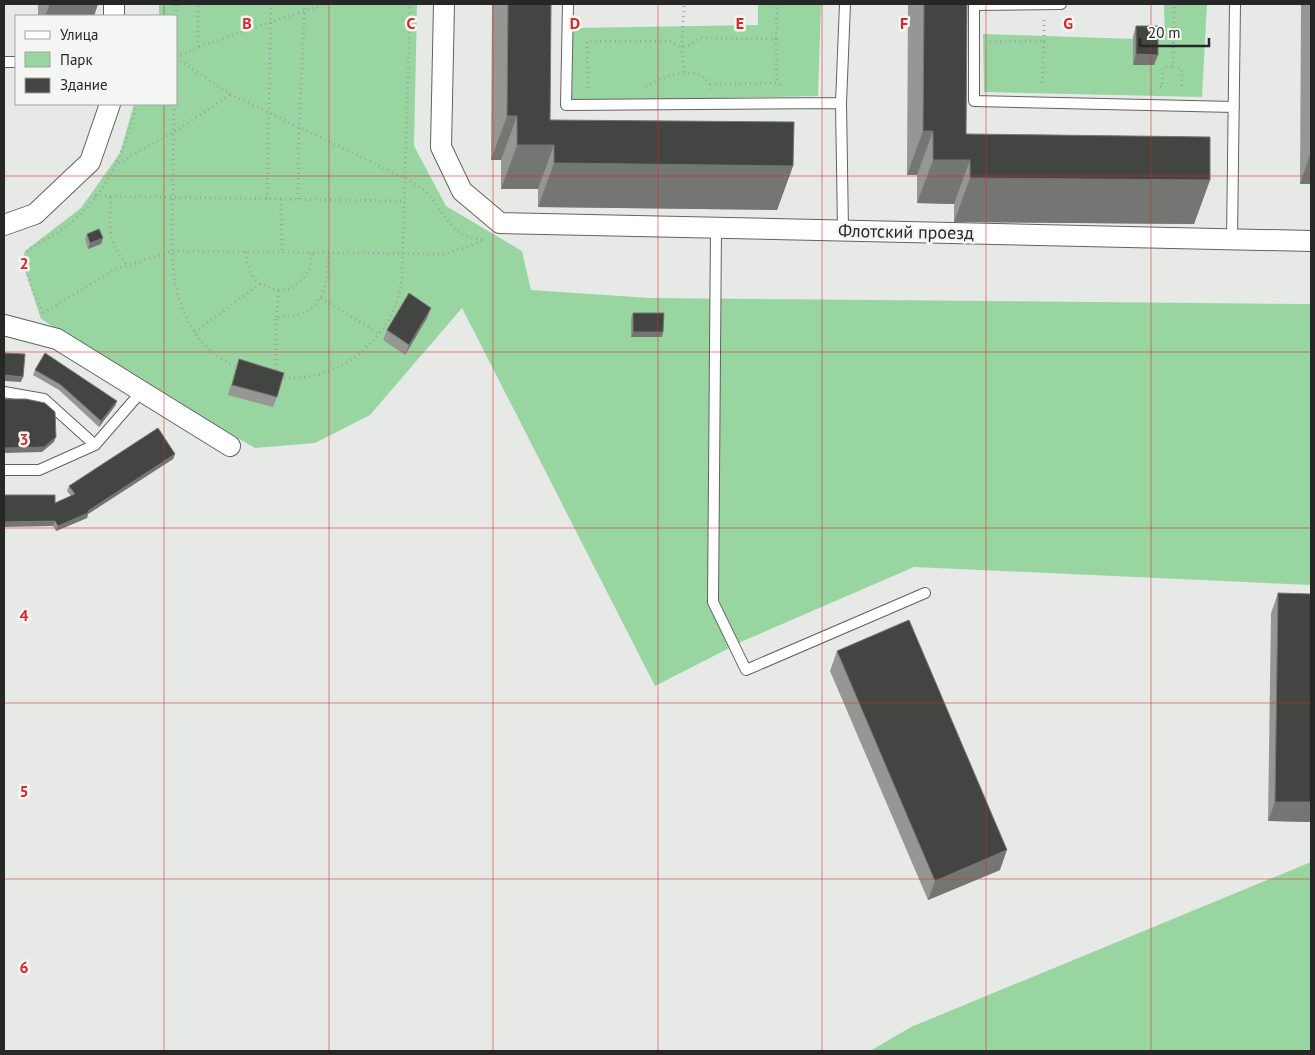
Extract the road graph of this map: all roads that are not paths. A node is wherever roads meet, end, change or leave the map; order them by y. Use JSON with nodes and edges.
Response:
{"nodes":[{"id":1,"x":444,"y":4,"type":"edge"},
{"id":2,"x":568,"y":4,"type":"edge"},
{"id":3,"x":845,"y":4,"type":"edge"},
{"id":4,"x":1061,"y":4,"type":"edge"},
{"id":5,"x":1235,"y":4,"type":"edge"},
{"id":6,"x":841,"y":103,"type":"junction"},
{"id":7,"x":110,"y":105,"type":"edge"},
{"id":8,"x":1234,"y":107,"type":"junction"},
{"id":9,"x":4,"y":225,"type":"edge"},
{"id":10,"x":716,"y":227,"type":"junction"},
{"id":11,"x":843,"y":230,"type":"junction"},
{"id":12,"x":1232,"y":239,"type":"junction"},
{"id":13,"x":1311,"y":241,"type":"edge"},
{"id":14,"x":9,"y":326,"type":"edge"},
{"id":15,"x":4,"y":392,"type":"edge"},
{"id":16,"x":141,"y":392,"type":"junction"},
{"id":17,"x":95,"y":445,"type":"junction"},
{"id":18,"x":230,"y":446,"type":"dead end"},
{"id":19,"x":4,"y":470,"type":"edge"},
{"id":20,"x":925,"y":593,"type":"dead end"}],
"edges":[{"from":1,"to":10,"type":"street","name":"Флотский проезд"},
{"from":2,"to":6,"type":"lane"},
{"from":3,"to":6,"type":"lane"},
{"from":4,"to":8,"type":"lane"},
{"from":5,"to":8,"type":"lane"},
{"from":6,"to":11,"type":"lane"},
{"from":7,"to":9,"type":"street"},
{"from":8,"to":12,"type":"lane"},
{"from":10,"to":11,"type":"street","name":"Флотский проезд"},
{"from":10,"to":20,"type":"lane"},
{"from":11,"to":12,"type":"street","name":"Флотский проезд"},
{"from":12,"to":13,"type":"street","name":"Флотский проезд"},
{"from":14,"to":16,"type":"street"},
{"from":15,"to":17,"type":"lane"},
{"from":16,"to":17,"type":"lane"},
{"from":16,"to":18,"type":"street"},
{"from":17,"to":19,"type":"lane"}]}
